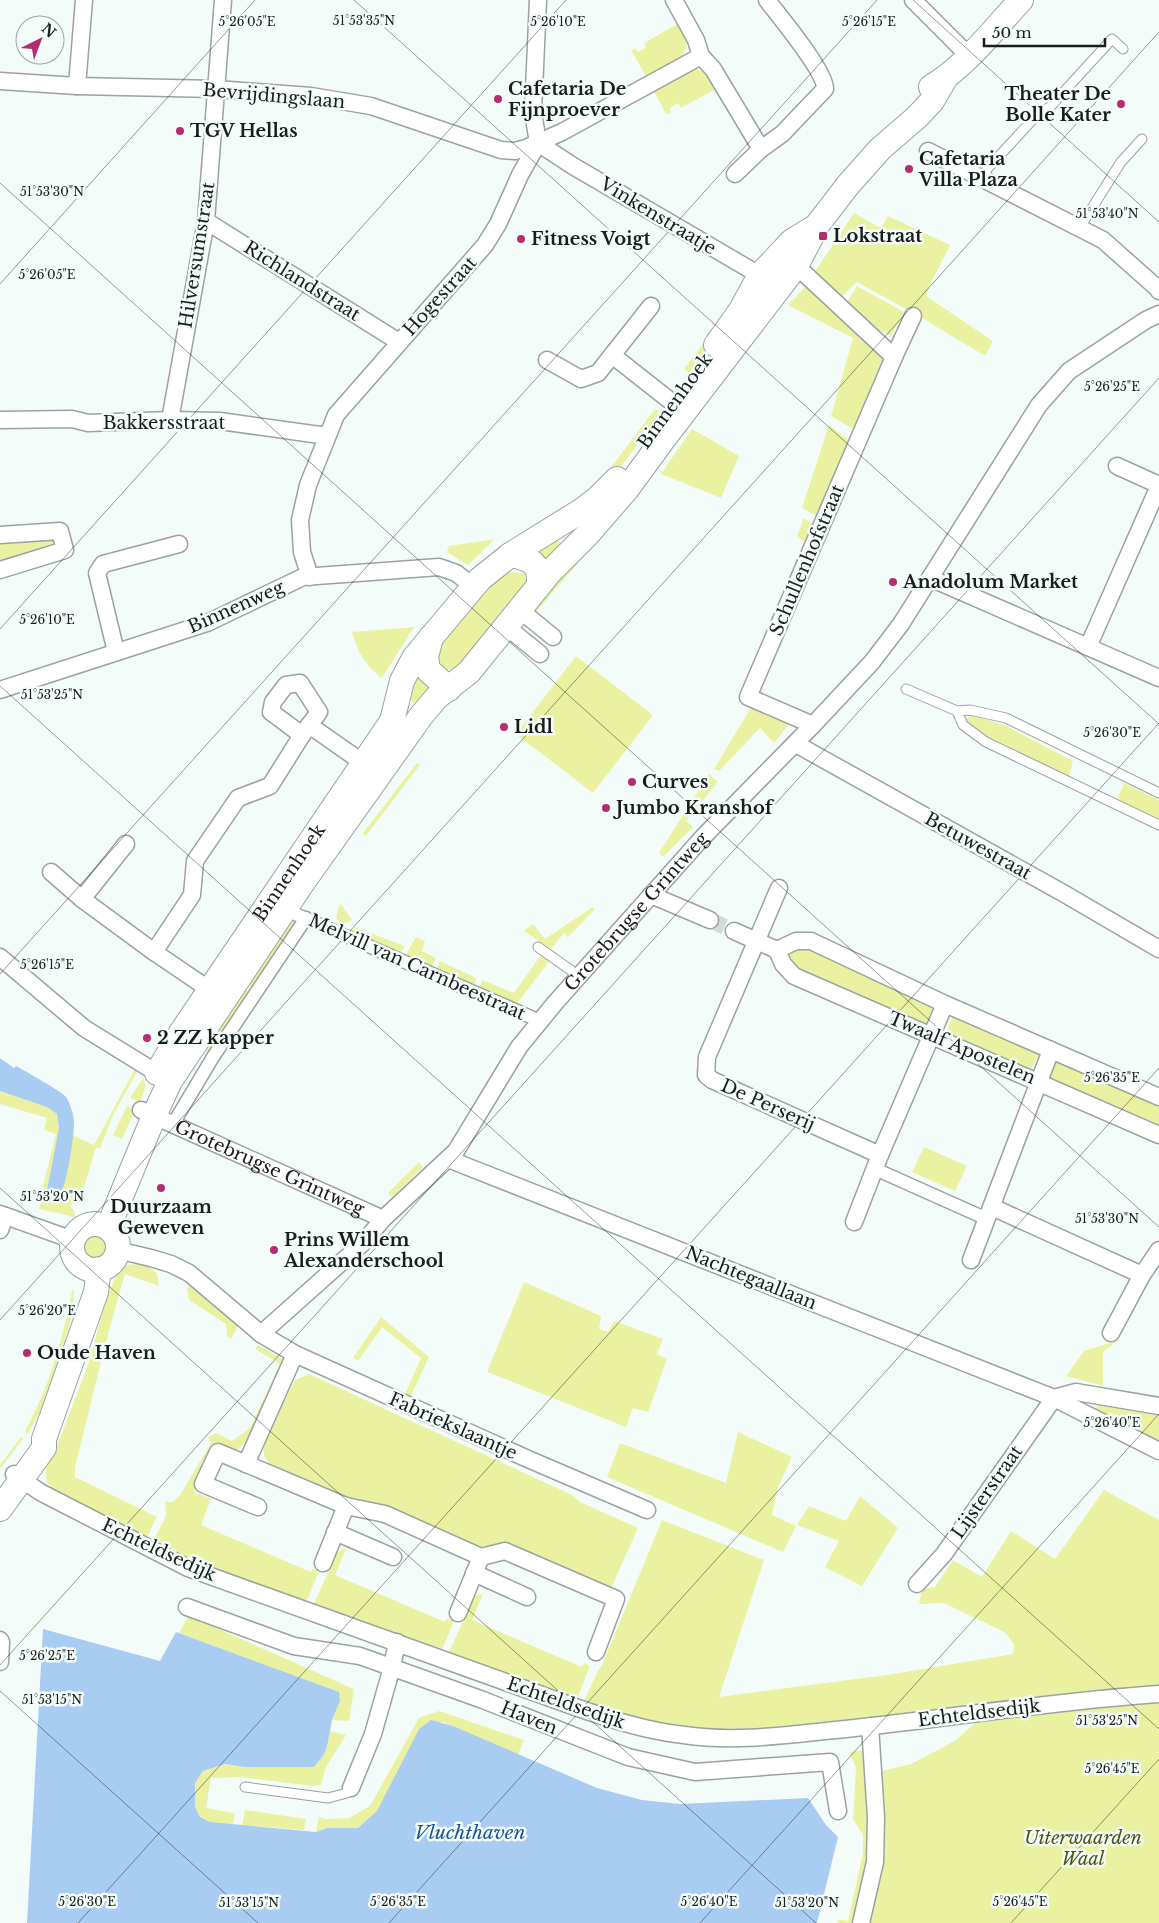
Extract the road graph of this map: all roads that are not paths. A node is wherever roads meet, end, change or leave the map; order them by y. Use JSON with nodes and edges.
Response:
{"nodes":[{"id":1,"x":84,"y":0,"type":"edge"},
{"id":2,"x":223,"y":0,"type":"edge"},
{"id":3,"x":538,"y":0,"type":"edge"},
{"id":4,"x":674,"y":0,"type":"edge"},
{"id":5,"x":767,"y":0,"type":"edge"},
{"id":6,"x":913,"y":0,"type":"edge"},
{"id":7,"x":1021,"y":0,"type":"edge"},
{"id":8,"x":1123,"y":49,"type":"dead end"},
{"id":9,"x":700,"y":56,"type":"junction"},
{"id":10,"x":969,"y":56,"type":"junction"},
{"id":11,"x":0,"y":81,"type":"edge"},
{"id":12,"x":77,"y":86,"type":"junction"},
{"id":13,"x":216,"y":89,"type":"junction"},
{"id":14,"x":1142,"y":139,"type":"dead end"},
{"id":15,"x":538,"y":143,"type":"junction"},
{"id":16,"x":761,"y":149,"type":"junction"},
{"id":17,"x":928,"y":151,"type":"dead end"},
{"id":18,"x":735,"y":174,"type":"dead end"},
{"id":19,"x":983,"y":179,"type":"junction"},
{"id":20,"x":206,"y":221,"type":"junction"},
{"id":21,"x":1080,"y":227,"type":"junction"},
{"id":22,"x":805,"y":274,"type":"dead end"},
{"id":23,"x":770,"y":282,"type":"junction"},
{"id":24,"x":1159,"y":291,"type":"edge"},
{"id":25,"x":651,"y":306,"type":"dead end"},
{"id":26,"x":1159,"y":314,"type":"edge"},
{"id":27,"x":913,"y":316,"type":"dead end"},
{"id":28,"x":399,"y":342,"type":"junction"},
{"id":29,"x":612,"y":355,"type":"junction"},
{"id":30,"x":894,"y":357,"type":"junction"},
{"id":31,"x":547,"y":360,"type":"dead end"},
{"id":32,"x":673,"y":403,"type":"junction"},
{"id":33,"x":0,"y":420,"type":"edge"},
{"id":34,"x":170,"y":420,"type":"junction"},
{"id":35,"x":327,"y":436,"type":"junction"},
{"id":36,"x":1117,"y":466,"type":"dead end"},
{"id":37,"x":1159,"y":486,"type":"edge"},
{"id":38,"x":0,"y":535,"type":"edge"},
{"id":39,"x":179,"y":544,"type":"dead end"},
{"id":40,"x":510,"y":555,"type":"junction"},
{"id":41,"x":0,"y":570,"type":"edge"},
{"id":42,"x":310,"y":577,"type":"junction"},
{"id":43,"x":930,"y":578,"type":"junction"},
{"id":44,"x":470,"y":584,"type":"junction"},
{"id":45,"x":539,"y":586,"type":"junction"},
{"id":46,"x":514,"y":618,"type":"junction"},
{"id":47,"x":432,"y":635,"type":"junction"},
{"id":48,"x":553,"y":637,"type":"dead end"},
{"id":49,"x":1088,"y":647,"type":"junction"},
{"id":50,"x":116,"y":652,"type":"junction"},
{"id":51,"x":540,"y":654,"type":"dead end"},
{"id":52,"x":1159,"y":678,"type":"edge"},
{"id":53,"x":449,"y":689,"type":"junction"},
{"id":54,"x":906,"y":689,"type":"dead end"},
{"id":55,"x":0,"y":690,"type":"edge"},
{"id":56,"x":957,"y":711,"type":"junction"},
{"id":57,"x":813,"y":725,"type":"junction"},
{"id":58,"x":796,"y":744,"type":"junction"},
{"id":59,"x":372,"y":768,"type":"junction"},
{"id":60,"x":1159,"y":793,"type":"edge"},
{"id":61,"x":1159,"y":825,"type":"edge"},
{"id":62,"x":126,"y":844,"type":"dead end"},
{"id":63,"x":52,"y":872,"type":"dead end"},
{"id":64,"x":779,"y":888,"type":"dead end"},
{"id":65,"x":651,"y":895,"type":"junction"},
{"id":66,"x":82,"y":899,"type":"junction"},
{"id":67,"x":293,"y":913,"type":"dead end"},
{"id":68,"x":306,"y":918,"type":"junction"},
{"id":69,"x":710,"y":920,"type":"tunnel mouth"},
{"id":70,"x":734,"y":930,"type":"tunnel mouth"},
{"id":71,"x":757,"y":941,"type":"junction"},
{"id":72,"x":538,"y":946,"type":"dead end"},
{"id":73,"x":1159,"y":949,"type":"edge"},
{"id":74,"x":777,"y":950,"type":"junction"},
{"id":75,"x":154,"y":952,"type":"junction"},
{"id":76,"x":0,"y":957,"type":"edge"},
{"id":77,"x":579,"y":976,"type":"junction"},
{"id":78,"x":210,"y":990,"type":"junction"},
{"id":79,"x":945,"y":1004,"type":"junction"},
{"id":80,"x":540,"y":1021,"type":"junction"},
{"id":81,"x":932,"y":1036,"type":"junction"},
{"id":82,"x":1051,"y":1050,"type":"junction"},
{"id":83,"x":158,"y":1074,"type":"junction"},
{"id":84,"x":1039,"y":1081,"type":"junction"},
{"id":85,"x":1159,"y":1096,"type":"edge"},
{"id":86,"x":156,"y":1116,"type":"junction"},
{"id":87,"x":1159,"y":1135,"type":"edge"},
{"id":88,"x":448,"y":1159,"type":"junction"},
{"id":89,"x":877,"y":1162,"type":"junction"},
{"id":90,"x":990,"y":1213,"type":"junction"},
{"id":91,"x":383,"y":1219,"type":"junction"},
{"id":92,"x":2,"y":1220,"type":"edge"},
{"id":93,"x":854,"y":1222,"type":"dead end"},
{"id":94,"x":104,"y":1226,"type":"junction"},
{"id":95,"x":73,"y":1240,"type":"junction"},
{"id":96,"x":118,"y":1250,"type":"junction"},
{"id":97,"x":1159,"y":1250,"type":"edge"},
{"id":98,"x":971,"y":1260,"type":"dead end"},
{"id":99,"x":94,"y":1269,"type":"junction"},
{"id":100,"x":1142,"y":1275,"type":"junction"},
{"id":101,"x":1110,"y":1333,"type":"dead end"},
{"id":102,"x":261,"y":1334,"type":"junction"},
{"id":103,"x":295,"y":1354,"type":"junction"},
{"id":104,"x":1054,"y":1398,"type":"junction"},
{"id":105,"x":1159,"y":1406,"type":"edge"},
{"id":106,"x":1159,"y":1451,"type":"edge"},
{"id":107,"x":246,"y":1464,"type":"junction"},
{"id":108,"x":12,"y":1480,"type":"edge"},
{"id":109,"x":346,"y":1506,"type":"junction"},
{"id":110,"x":258,"y":1507,"type":"dead end"},
{"id":111,"x":0,"y":1509,"type":"edge"},
{"id":112,"x":647,"y":1510,"type":"dead end"},
{"id":113,"x":335,"y":1532,"type":"junction"},
{"id":114,"x":393,"y":1556,"type":"dead end"},
{"id":115,"x":481,"y":1557,"type":"junction"},
{"id":116,"x":323,"y":1563,"type":"dead end"},
{"id":117,"x":474,"y":1573,"type":"junction"},
{"id":118,"x":917,"y":1584,"type":"dead end"},
{"id":119,"x":527,"y":1597,"type":"dead end"},
{"id":120,"x":187,"y":1607,"type":"dead end"},
{"id":121,"x":458,"y":1613,"type":"dead end"},
{"id":122,"x":0,"y":1640,"type":"edge"},
{"id":123,"x":397,"y":1642,"type":"junction"},
{"id":124,"x":596,"y":1652,"type":"dead end"},
{"id":125,"x":0,"y":1662,"type":"edge"},
{"id":126,"x":392,"y":1667,"type":"junction"},
{"id":127,"x":1159,"y":1694,"type":"edge"},
{"id":128,"x":870,"y":1726,"type":"junction"},
{"id":129,"x":245,"y":1787,"type":"dead end"},
{"id":130,"x":350,"y":1788,"type":"joint"},
{"id":131,"x":838,"y":1811,"type":"dead end"},
{"id":132,"x":860,"y":1923,"type":"edge"}],
"edges":[{"from":1,"to":12,"type":"street"},
{"from":2,"to":13,"type":"street","name":"Hilversumstraat"},
{"from":3,"to":15,"type":"street"},
{"from":4,"to":9,"type":"street"},
{"from":5,"to":16,"type":"street"},
{"from":6,"to":10,"type":"street"},
{"from":7,"to":10,"type":"main road"},
{"from":8,"to":19,"type":"lane"},
{"from":9,"to":15,"type":"street","name":"Bevrijdingslaan"},
{"from":9,"to":16,"type":"street"},
{"from":10,"to":23,"type":"main road","name":"Binnenhoek"},
{"from":11,"to":12,"type":"street","name":"Bevrijdingslaan"},
{"from":12,"to":13,"type":"street","name":"Bevrijdingslaan"},
{"from":13,"to":15,"type":"street","name":"Bevrijdingslaan"},
{"from":13,"to":20,"type":"street","name":"Hilversumstraat"},
{"from":14,"to":21,"type":"lane"},
{"from":15,"to":23,"type":"street","name":"Vinkenstraatje"},
{"from":15,"to":28,"type":"street","name":"Hogestraat"},
{"from":16,"to":18,"type":"street"},
{"from":17,"to":19,"type":"street"},
{"from":19,"to":21,"type":"street"},
{"from":20,"to":28,"type":"street","name":"Richlandstraat"},
{"from":20,"to":34,"type":"street","name":"Hilversumstraat"},
{"from":21,"to":24,"type":"street"},
{"from":22,"to":30,"type":"street"},
{"from":23,"to":32,"type":"main road","name":"Binnenhoek"},
{"from":23,"to":45,"type":"main road","name":"Binnenhoek"},
{"from":25,"to":29,"type":"street"},
{"from":26,"to":43,"type":"street","name":"Grotebrugse Grintweg"},
{"from":27,"to":30,"type":"street","name":"Schullenhofstraat"},
{"from":28,"to":35,"type":"street","name":"Hogestraat"},
{"from":29,"to":31,"type":"street"},
{"from":29,"to":32,"type":"street"},
{"from":30,"to":57,"type":"street","name":"Schullenhofstraat"},
{"from":32,"to":40,"type":"main road","name":"Binnenhoek"},
{"from":33,"to":34,"type":"street","name":"Bakkersstraat"},
{"from":34,"to":35,"type":"street","name":"Bakkersstraat"},
{"from":35,"to":42,"type":"street","name":"Hogestraat"},
{"from":36,"to":37,"type":"street"},
{"from":37,"to":49,"type":"street"},
{"from":38,"to":41,"type":"street"},
{"from":39,"to":50,"type":"street"},
{"from":40,"to":44,"type":"main road","name":"Binnenhoek"},
{"from":40,"to":45,"type":"main road"},
{"from":42,"to":44,"type":"street","name":"Binnenweg"},
{"from":42,"to":50,"type":"street","name":"Binnenweg"},
{"from":43,"to":49,"type":"street"},
{"from":43,"to":57,"type":"street","name":"Grotebrugse Grintweg"},
{"from":44,"to":47,"type":"main road","name":"Binnenhoek"},
{"from":45,"to":46,"type":"main road","name":"Binnenhoek"},
{"from":46,"to":48,"type":"street"},
{"from":46,"to":51,"type":"street"},
{"from":46,"to":53,"type":"main road","name":"Binnenhoek"},
{"from":47,"to":53,"type":"main road","name":"Binnenhoek"},
{"from":47,"to":59,"type":"main road","name":"Binnenhoek"},
{"from":49,"to":52,"type":"street"},
{"from":50,"to":55,"type":"street","name":"Binnenweg"},
{"from":53,"to":59,"type":"main road","name":"Binnenhoek"},
{"from":54,"to":56,"type":"lane"},
{"from":56,"to":60,"type":"lane"},
{"from":56,"to":61,"type":"lane"},
{"from":57,"to":58,"type":"street","name":"Grotebrugse Grintweg"},
{"from":58,"to":65,"type":"street","name":"Grotebrugse Grintweg"},
{"from":58,"to":73,"type":"street","name":"Betuwestraat"},
{"from":59,"to":75,"type":"street"},
{"from":59,"to":78,"type":"main road","name":"Binnenhoek"},
{"from":59,"to":83,"type":"main road","name":"Binnenhoek"},
{"from":62,"to":66,"type":"street"},
{"from":63,"to":66,"type":"street"},
{"from":64,"to":71,"type":"street"},
{"from":65,"to":69,"type":"street"},
{"from":65,"to":77,"type":"street","name":"Grotebrugse Grintweg"},
{"from":66,"to":75,"type":"street"},
{"from":67,"to":68,"type":"street","name":"Melvill van Carnbeestraat"},
{"from":68,"to":80,"type":"street","name":"Melvill van Carnbeestraat"},
{"from":68,"to":86,"type":"street"},
{"from":70,"to":71,"type":"street"},
{"from":71,"to":74,"type":"street"},
{"from":71,"to":89,"type":"street","name":"De Perserij"},
{"from":72,"to":77,"type":"lane"},
{"from":74,"to":79,"type":"street","name":"Twaalf Apostelen"},
{"from":74,"to":81,"type":"street","name":"Twaalf Apostelen"},
{"from":75,"to":78,"type":"street"},
{"from":76,"to":83,"type":"street"},
{"from":77,"to":80,"type":"street","name":"Grotebrugse Grintweg"},
{"from":78,"to":83,"type":"main road","name":"Binnenhoek"},
{"from":79,"to":81,"type":"street"},
{"from":79,"to":82,"type":"street","name":"Twaalf Apostelen"},
{"from":80,"to":88,"type":"street","name":"Grotebrugse Grintweg"},
{"from":81,"to":84,"type":"street","name":"Twaalf Apostelen"},
{"from":81,"to":89,"type":"street"},
{"from":82,"to":84,"type":"street"},
{"from":82,"to":85,"type":"street","name":"Twaalf Apostelen"},
{"from":83,"to":86,"type":"main road","name":"Binnenhoek"},
{"from":84,"to":87,"type":"street","name":"Twaalf Apostelen"},
{"from":84,"to":90,"type":"street"},
{"from":86,"to":91,"type":"street","name":"Grotebrugse Grintweg"},
{"from":86,"to":94,"type":"main road","name":"Grotebrugse Grintweg"},
{"from":88,"to":91,"type":"street","name":"Grotebrugse Grintweg"},
{"from":88,"to":104,"type":"street","name":"Nachtegaallaan"},
{"from":89,"to":90,"type":"street"},
{"from":89,"to":93,"type":"street"},
{"from":90,"to":98,"type":"street"},
{"from":90,"to":100,"type":"street"},
{"from":91,"to":102,"type":"street"},
{"from":92,"to":95,"type":"street"},
{"from":94,"to":95,"type":"main road"},
{"from":94,"to":96,"type":"main road"},
{"from":95,"to":99,"type":"main road"},
{"from":96,"to":99,"type":"main road"},
{"from":96,"to":102,"type":"street","name":"Fabriekslaantje"},
{"from":97,"to":100,"type":"street"},
{"from":99,"to":108,"type":"main road"},
{"from":100,"to":101,"type":"street"},
{"from":102,"to":103,"type":"street","name":"Fabriekslaantje"},
{"from":103,"to":107,"type":"street"},
{"from":103,"to":112,"type":"street","name":"Fabriekslaantje"},
{"from":104,"to":105,"type":"street"},
{"from":104,"to":106,"type":"street","name":"Nachtegaallaan"},
{"from":104,"to":118,"type":"street","name":"Lijsterstraat"},
{"from":107,"to":109,"type":"street"},
{"from":107,"to":110,"type":"street"},
{"from":108,"to":111,"type":"main road"},
{"from":108,"to":123,"type":"street","name":"Echteldsedijk"},
{"from":109,"to":113,"type":"street"},
{"from":109,"to":115,"type":"street"},
{"from":113,"to":114,"type":"street"},
{"from":113,"to":116,"type":"street"},
{"from":115,"to":117,"type":"street"},
{"from":115,"to":124,"type":"street"},
{"from":117,"to":119,"type":"street"},
{"from":117,"to":121,"type":"street"},
{"from":120,"to":126,"type":"street","name":"Haven"},
{"from":122,"to":125,"type":"street"},
{"from":123,"to":126,"type":"street"},
{"from":123,"to":128,"type":"street","name":"Echteldsedijk"},
{"from":126,"to":130,"type":"street"},
{"from":126,"to":131,"type":"street","name":"Haven"},
{"from":127,"to":128,"type":"street","name":"Echteldsedijk"},
{"from":128,"to":132,"type":"street"},
{"from":129,"to":130,"type":"lane"}]}
